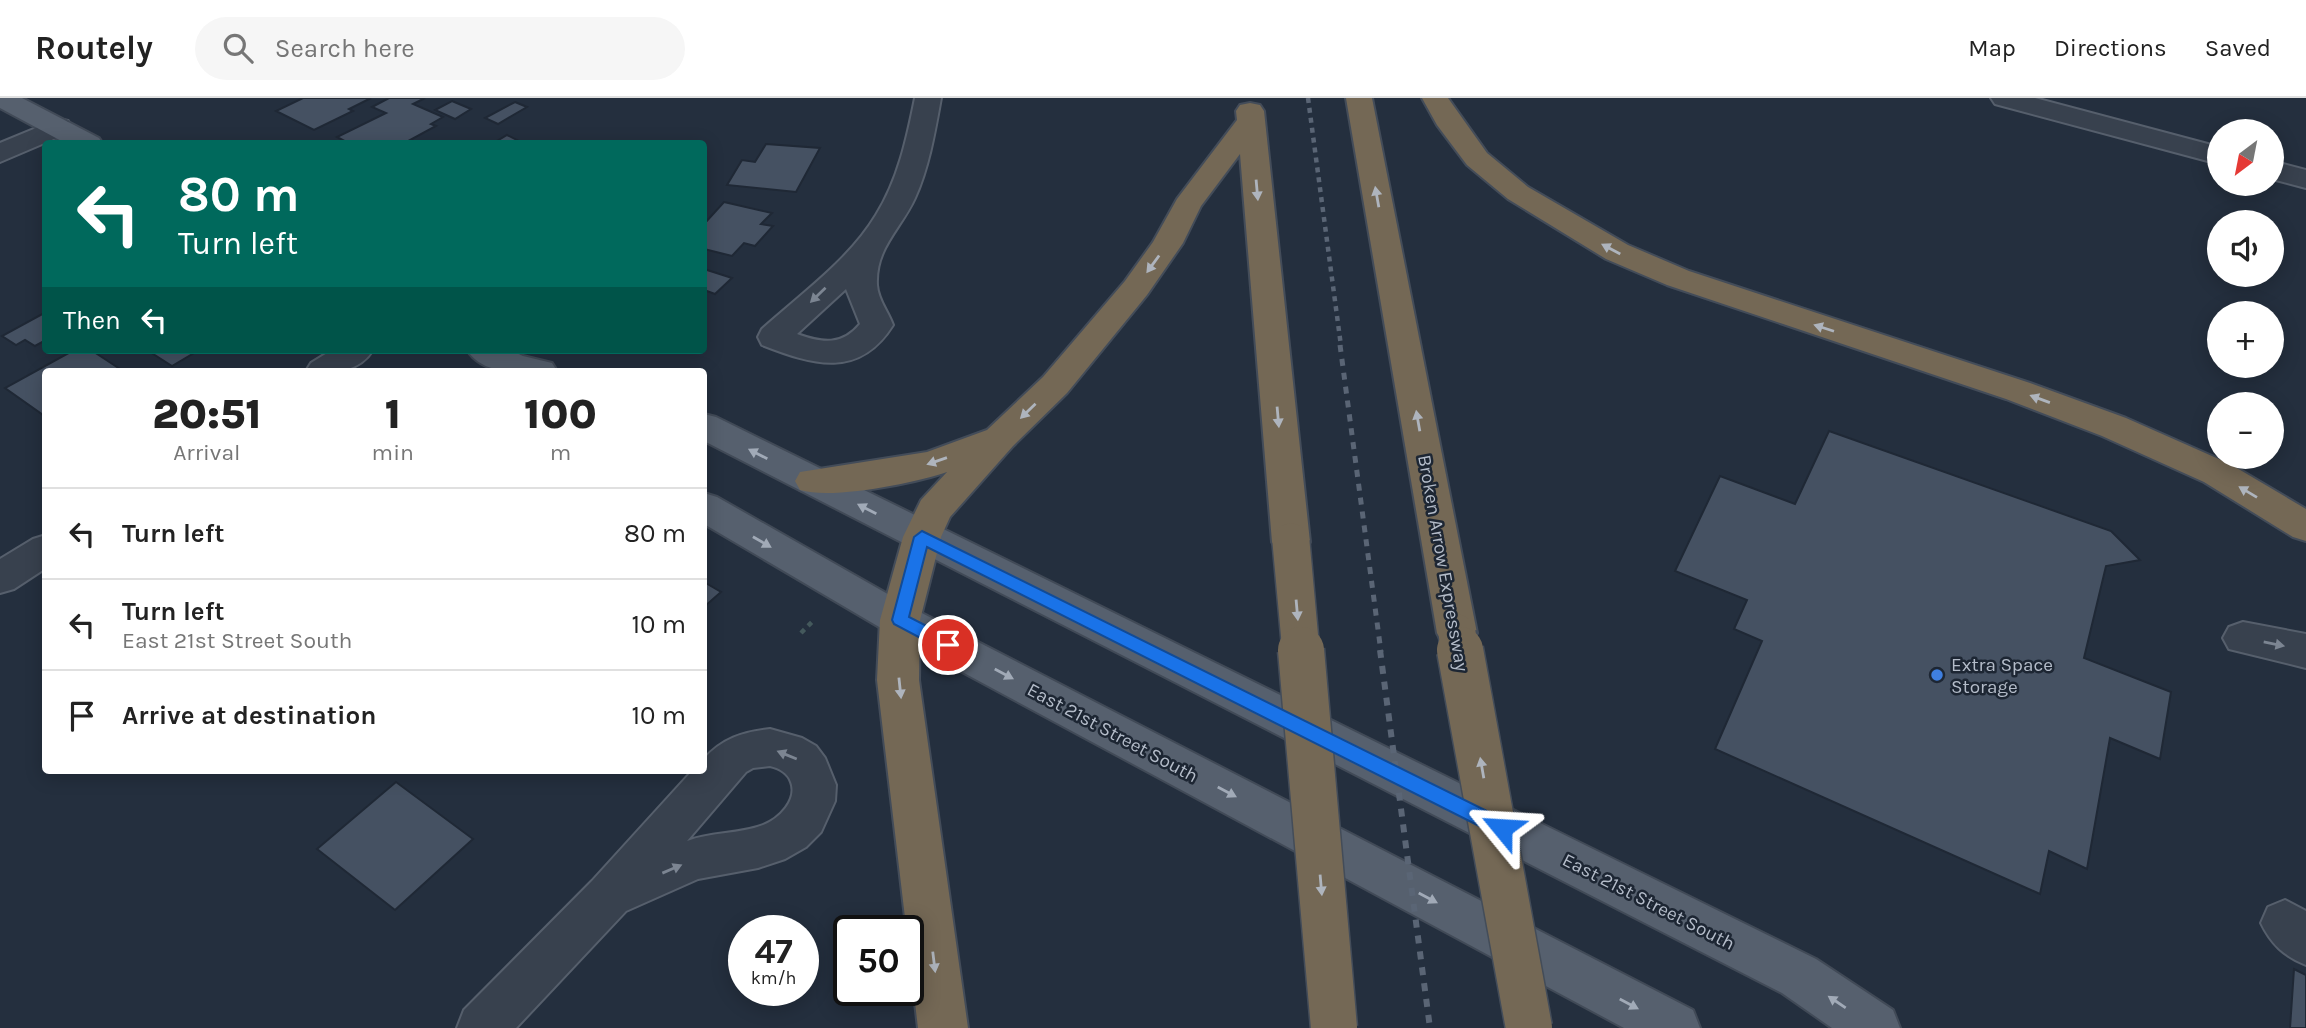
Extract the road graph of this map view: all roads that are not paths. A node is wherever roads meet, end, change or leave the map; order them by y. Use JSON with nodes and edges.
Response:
{"nodes":[{"id":1,"x":2,"y":98,"type":"edge"},
{"id":2,"x":928,"y":98,"type":"edge"},
{"id":3,"x":1359,"y":98,"type":"edge"},
{"id":4,"x":1435,"y":98,"type":"edge"},
{"id":5,"x":2018,"y":100,"type":"edge"},
{"id":6,"x":1250,"y":110,"type":"edge"},
{"id":7,"x":58,"y":127,"type":"junction"},
{"id":8,"x":82,"y":140,"type":"edge"},
{"id":9,"x":2207,"y":153,"type":"edge"},
{"id":10,"x":0,"y":154,"type":"edge"},
{"id":11,"x":2284,"y":173,"type":"edge"},
{"id":12,"x":2306,"y":178,"type":"edge"},
{"id":13,"x":866,"y":248,"type":"dead end"},
{"id":14,"x":350,"y":354,"type":"edge"},
{"id":15,"x":493,"y":354,"type":"edge"},
{"id":16,"x":328,"y":368,"type":"edge"},
{"id":17,"x":523,"y":368,"type":"edge"},
{"id":18,"x":707,"y":428,"type":"edge"},
{"id":19,"x":1001,"y":437,"type":"junction"},
{"id":20,"x":813,"y":481,"type":"junction"},
{"id":21,"x":707,"y":509,"type":"edge"},
{"id":22,"x":2306,"y":527,"type":"edge"},
{"id":23,"x":922,"y":537,"type":"junction"},
{"id":24,"x":42,"y":552,"type":"edge"},
{"id":25,"x":0,"y":578,"type":"edge"},
{"id":26,"x":900,"y":620,"type":"junction"},
{"id":27,"x":2243,"y":638,"type":"dead end"},
{"id":28,"x":2306,"y":651,"type":"edge"},
{"id":29,"x":609,"y":896,"type":"dead end"},
{"id":30,"x":482,"y":1028,"type":"edge"},
{"id":31,"x":943,"y":1028,"type":"edge"},
{"id":32,"x":1334,"y":1028,"type":"edge"},
{"id":33,"x":1529,"y":1028,"type":"edge"},
{"id":34,"x":1675,"y":1028,"type":"edge"},
{"id":35,"x":1875,"y":1028,"type":"edge"}],
"edges":[{"from":1,"to":7,"type":"main road"},
{"from":2,"to":13,"type":"street"},
{"from":33,"to":3,"type":"highway","name":"Broken Arrow Expressway","one_way":true,"bridge":true},
{"from":22,"to":4,"type":"highway","one_way":true},
{"from":5,"to":9,"type":"street"},
{"from":6,"to":19,"type":"highway","one_way":true},
{"from":6,"to":32,"type":"highway","one_way":true,"bridge":true},
{"from":7,"to":8,"type":"main road"},
{"from":7,"to":10,"type":"street"},
{"from":11,"to":12,"type":"street"},
{"from":14,"to":16,"type":"street"},
{"from":15,"to":17,"type":"main road"},
{"from":20,"to":18,"type":"main road","name":"East 21st Street South","one_way":true},
{"from":19,"to":20,"type":"highway","one_way":true},
{"from":19,"to":23,"type":"highway"},
{"from":23,"to":20,"type":"main road","name":"East 21st Street South","one_way":true},
{"from":21,"to":26,"type":"main road","name":"East 21st Street South","one_way":true},
{"from":23,"to":26,"type":"highway"},
{"from":35,"to":23,"type":"main road","name":"East 21st Street South","one_way":true},
{"from":24,"to":25,"type":"street"},
{"from":26,"to":31,"type":"highway","one_way":true},
{"from":26,"to":34,"type":"main road","name":"East 21st Street South","one_way":true},
{"from":27,"to":28,"type":"street","one_way":true},
{"from":29,"to":30,"type":"street"}]}
